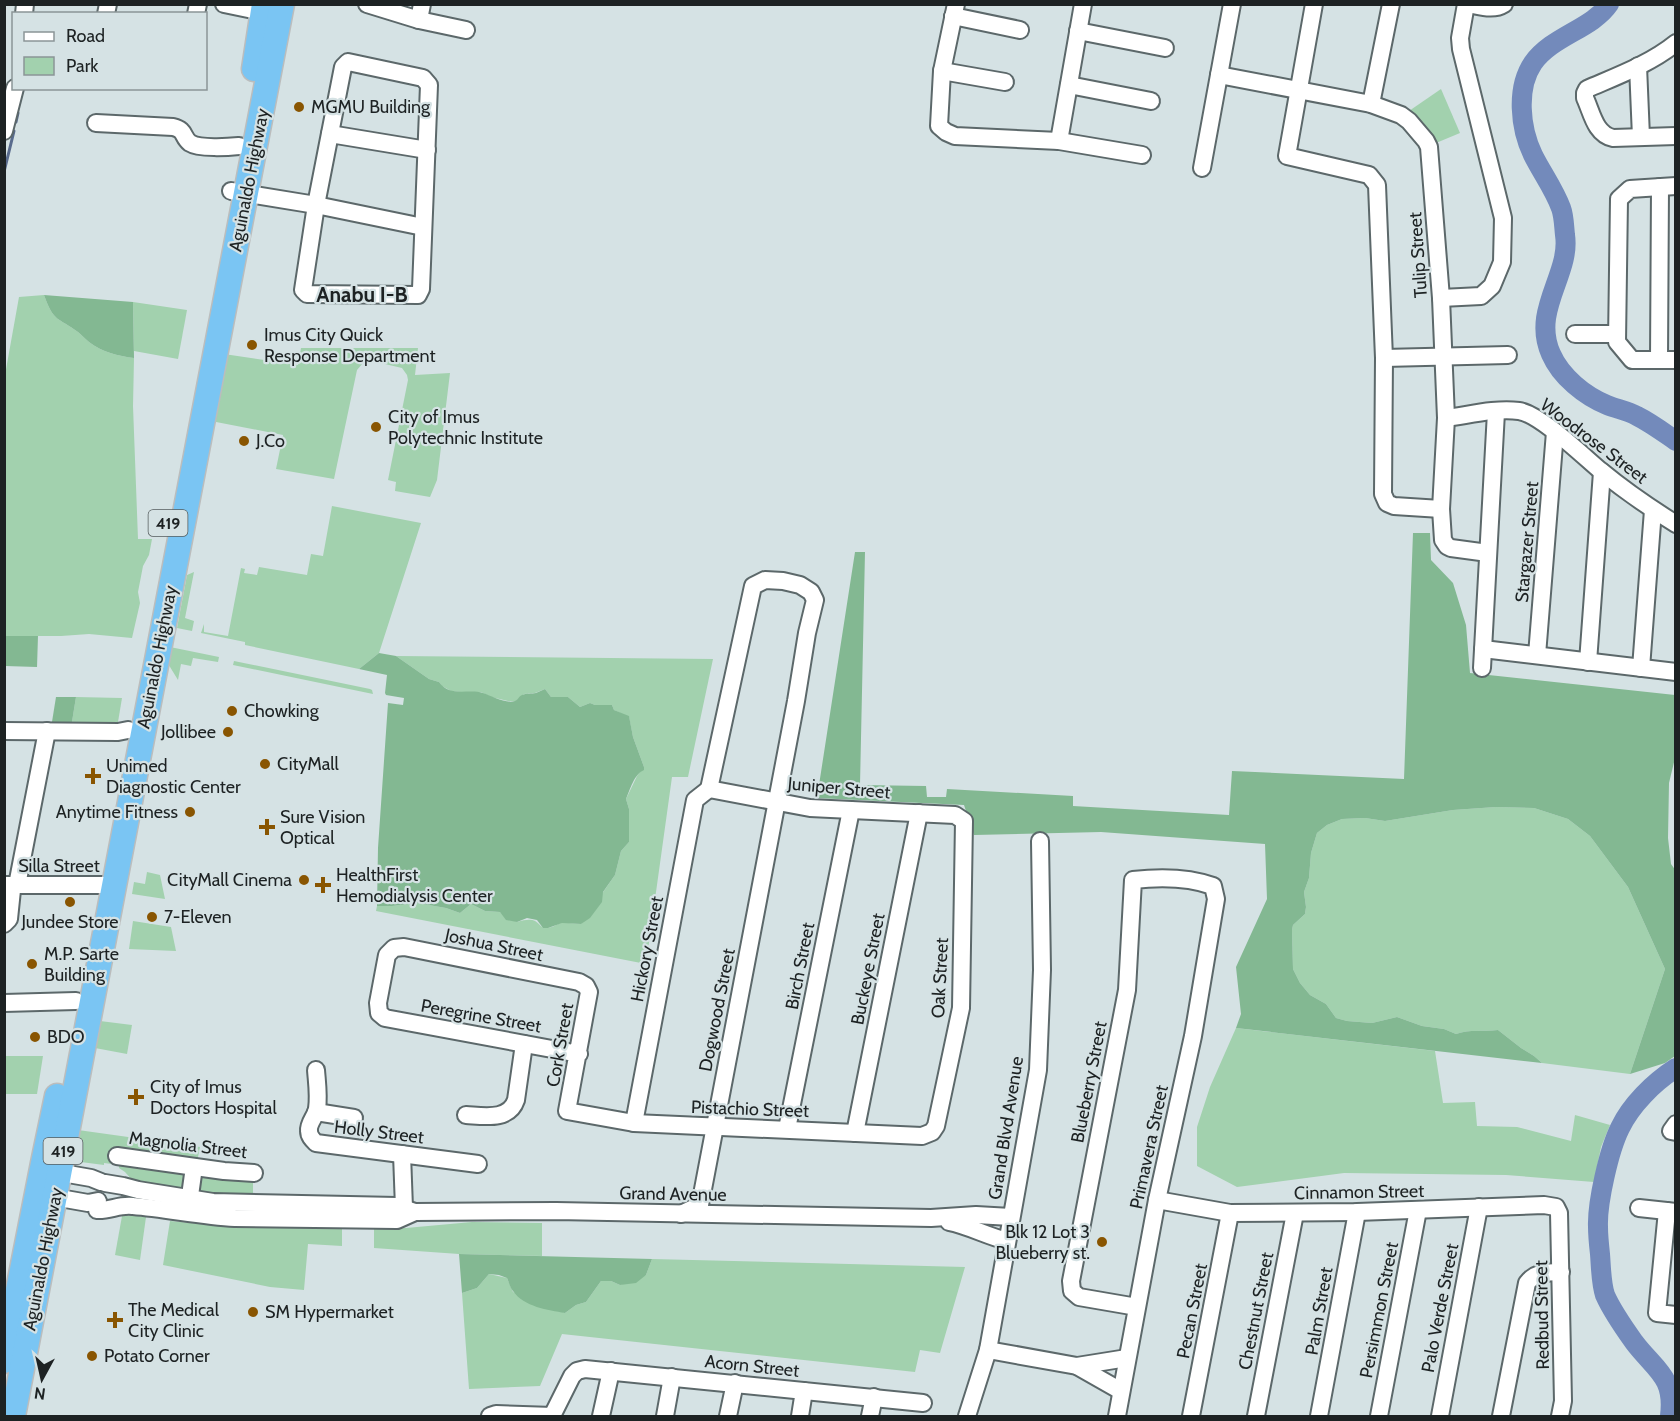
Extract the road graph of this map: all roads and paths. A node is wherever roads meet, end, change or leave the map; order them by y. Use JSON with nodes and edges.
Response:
{"nodes":[{"id":1,"x":224,"y":4,"type":"edge"},
{"id":2,"x":367,"y":4,"type":"edge"},
{"id":3,"x":1083,"y":4,"type":"edge"},
{"id":4,"x":1232,"y":4,"type":"edge"},
{"id":5,"x":1314,"y":4,"type":"edge"},
{"id":6,"x":1391,"y":4,"type":"edge"},
{"id":7,"x":1467,"y":4,"type":"edge"},
{"id":8,"x":1504,"y":4,"type":"edge"},
{"id":9,"x":272,"y":9,"type":"edge"},
{"id":10,"x":954,"y":10,"type":"edge"},
{"id":11,"x":421,"y":12,"type":"edge"},
{"id":12,"x":466,"y":30,"type":"dead end"},
{"id":13,"x":1020,"y":30,"type":"dead end"},
{"id":14,"x":1078,"y":31,"type":"junction"},
{"id":15,"x":1676,"y":43,"type":"edge"},
{"id":16,"x":1165,"y":48,"type":"dead end"},
{"id":17,"x":1638,"y":66,"type":"junction"},
{"id":18,"x":262,"y":68,"type":"junction"},
{"id":19,"x":942,"y":71,"type":"junction"},
{"id":20,"x":1219,"y":75,"type":"junction"},
{"id":21,"x":1005,"y":82,"type":"dead end"},
{"id":22,"x":1069,"y":85,"type":"junction"},
{"id":23,"x":14,"y":90,"type":"edge"},
{"id":24,"x":1298,"y":91,"type":"junction"},
{"id":25,"x":1151,"y":101,"type":"dead end"},
{"id":26,"x":1371,"y":104,"type":"junction"},
{"id":27,"x":96,"y":123,"type":"dead end"},
{"id":28,"x":4,"y":131,"type":"edge"},
{"id":29,"x":330,"y":134,"type":"junction"},
{"id":30,"x":1676,"y":136,"type":"edge"},
{"id":31,"x":1641,"y":137,"type":"junction"},
{"id":32,"x":1059,"y":141,"type":"junction"},
{"id":33,"x":239,"y":146,"type":"junction"},
{"id":34,"x":427,"y":150,"type":"junction"},
{"id":35,"x":1142,"y":155,"type":"dead end"},
{"id":36,"x":1202,"y":168,"type":"dead end"},
{"id":37,"x":1668,"y":186,"type":"edge"},
{"id":38,"x":238,"y":192,"type":"junction"},
{"id":39,"x":316,"y":206,"type":"junction"},
{"id":40,"x":423,"y":227,"type":"junction"},
{"id":41,"x":221,"y":283,"type":"junction"},
{"id":42,"x":1440,"y":297,"type":"junction"},
{"id":43,"x":1575,"y":334,"type":"dead end"},
{"id":44,"x":1617,"y":334,"type":"junction"},
{"id":45,"x":1508,"y":355,"type":"dead end"},
{"id":46,"x":1443,"y":357,"type":"junction"},
{"id":47,"x":1384,"y":358,"type":"junction"},
{"id":48,"x":1667,"y":360,"type":"edge"},
{"id":49,"x":1496,"y":412,"type":"junction"},
{"id":50,"x":1446,"y":418,"type":"junction"},
{"id":51,"x":1555,"y":432,"type":"junction"},
{"id":52,"x":1602,"y":472,"type":"junction"},
{"id":53,"x":1441,"y":509,"type":"junction"},
{"id":54,"x":1653,"y":510,"type":"junction"},
{"id":55,"x":1676,"y":524,"type":"edge"},
{"id":56,"x":1488,"y":553,"type":"junction"},
{"id":57,"x":1483,"y":649,"type":"junction"},
{"id":58,"x":1537,"y":655,"type":"junction"},
{"id":59,"x":1588,"y":662,"type":"junction"},
{"id":60,"x":1482,"y":668,"type":"dead end"},
{"id":61,"x":1641,"y":668,"type":"junction"},
{"id":62,"x":1676,"y":672,"type":"edge"},
{"id":63,"x":128,"y":730,"type":"junction"},
{"id":64,"x":4,"y":731,"type":"edge"},
{"id":65,"x":46,"y":731,"type":"junction"},
{"id":66,"x":709,"y":789,"type":"junction"},
{"id":67,"x":777,"y":802,"type":"junction"},
{"id":68,"x":851,"y":810,"type":"junction"},
{"id":69,"x":919,"y":813,"type":"junction"},
{"id":70,"x":964,"y":821,"type":"joint"},
{"id":71,"x":1040,"y":841,"type":"dead end"},
{"id":72,"x":1132,"y":880,"type":"joint"},
{"id":73,"x":10,"y":885,"type":"edge"},
{"id":74,"x":106,"y":886,"type":"junction"},
{"id":75,"x":6,"y":923,"type":"edge"},
{"id":76,"x":586,"y":986,"type":"joint"},
{"id":77,"x":76,"y":1001,"type":"junction"},
{"id":78,"x":4,"y":1003,"type":"edge"},
{"id":79,"x":379,"y":1013,"type":"joint"},
{"id":80,"x":524,"y":1044,"type":"junction"},
{"id":81,"x":579,"y":1054,"type":"junction"},
{"id":82,"x":316,"y":1070,"type":"dead end"},
{"id":83,"x":567,"y":1111,"type":"joint"},
{"id":84,"x":316,"y":1112,"type":"junction"},
{"id":85,"x":466,"y":1115,"type":"dead end"},
{"id":86,"x":354,"y":1118,"type":"dead end"},
{"id":87,"x":634,"y":1123,"type":"junction"},
{"id":88,"x":1676,"y":1124,"type":"edge"},
{"id":89,"x":714,"y":1127,"type":"junction"},
{"id":90,"x":787,"y":1129,"type":"junction"},
{"id":91,"x":932,"y":1132,"type":"joint"},
{"id":92,"x":1676,"y":1132,"type":"edge"},
{"id":93,"x":855,"y":1133,"type":"junction"},
{"id":94,"x":402,"y":1154,"type":"junction"},
{"id":95,"x":117,"y":1156,"type":"dead end"},
{"id":96,"x":478,"y":1164,"type":"dead end"},
{"id":97,"x":194,"y":1167,"type":"junction"},
{"id":98,"x":50,"y":1171,"type":"junction"},
{"id":99,"x":254,"y":1173,"type":"dead end"},
{"id":100,"x":54,"y":1197,"type":"junction"},
{"id":101,"x":1157,"y":1200,"type":"junction"},
{"id":102,"x":189,"y":1206,"type":"junction"},
{"id":103,"x":1479,"y":1207,"type":"junction"},
{"id":104,"x":1639,"y":1208,"type":"dead end"},
{"id":105,"x":410,"y":1210,"type":"junction"},
{"id":106,"x":1418,"y":1210,"type":"junction"},
{"id":107,"x":1357,"y":1212,"type":"junction"},
{"id":108,"x":1671,"y":1212,"type":"edge"},
{"id":109,"x":1230,"y":1213,"type":"junction"},
{"id":110,"x":1294,"y":1213,"type":"junction"},
{"id":111,"x":1559,"y":1213,"type":"joint"},
{"id":112,"x":681,"y":1214,"type":"junction"},
{"id":113,"x":1011,"y":1217,"type":"junction"},
{"id":114,"x":931,"y":1218,"type":"junction"},
{"id":115,"x":1007,"y":1241,"type":"junction"},
{"id":116,"x":1561,"y":1272,"type":"junction"},
{"id":117,"x":1137,"y":1307,"type":"junction"},
{"id":118,"x":1676,"y":1315,"type":"edge"},
{"id":119,"x":988,"y":1350,"type":"junction"},
{"id":120,"x":1127,"y":1358,"type":"junction"},
{"id":121,"x":4,"y":1361,"type":"edge"},
{"id":122,"x":1077,"y":1366,"type":"junction"},
{"id":123,"x":610,"y":1371,"type":"junction"},
{"id":124,"x":672,"y":1377,"type":"junction"},
{"id":125,"x":735,"y":1383,"type":"junction"},
{"id":126,"x":804,"y":1391,"type":"junction"},
{"id":127,"x":1121,"y":1391,"type":"junction"},
{"id":128,"x":874,"y":1397,"type":"junction"},
{"id":129,"x":923,"y":1403,"type":"dead end"},
{"id":130,"x":13,"y":1416,"type":"edge"},
{"id":131,"x":490,"y":1416,"type":"edge"},
{"id":132,"x":552,"y":1416,"type":"edge"},
{"id":133,"x":601,"y":1416,"type":"edge"},
{"id":134,"x":665,"y":1416,"type":"edge"},
{"id":135,"x":728,"y":1416,"type":"edge"},
{"id":136,"x":800,"y":1416,"type":"edge"},
{"id":137,"x":870,"y":1416,"type":"edge"},
{"id":138,"x":967,"y":1416,"type":"edge"},
{"id":139,"x":1117,"y":1416,"type":"edge"},
{"id":140,"x":1191,"y":1416,"type":"edge"},
{"id":141,"x":1256,"y":1416,"type":"edge"},
{"id":142,"x":1319,"y":1416,"type":"edge"},
{"id":143,"x":1379,"y":1416,"type":"edge"},
{"id":144,"x":1440,"y":1416,"type":"edge"},
{"id":145,"x":1502,"y":1416,"type":"edge"},
{"id":146,"x":1560,"y":1416,"type":"edge"}],
"edges":[{"from":1,"to":9,"type":"street"},
{"from":2,"to":11,"type":"street"},
{"from":3,"to":14,"type":"street"},
{"from":4,"to":20,"type":"street"},
{"from":5,"to":24,"type":"street"},
{"from":6,"to":26,"type":"street"},
{"from":7,"to":8,"type":"street"},
{"from":7,"to":42,"type":"street"},
{"from":9,"to":18,"type":"highway","name":"Aguinaldo Highway","number":"419"},
{"from":10,"to":13,"type":"street"},
{"from":10,"to":19,"type":"street"},
{"from":11,"to":12,"type":"street"},
{"from":14,"to":16,"type":"street"},
{"from":14,"to":22,"type":"street"},
{"from":15,"to":17,"type":"street"},
{"from":17,"to":31,"type":"street"},
{"from":17,"to":31,"type":"street"},
{"from":18,"to":33,"type":"highway","name":"Aguinaldo Highway","number":"419"},
{"from":18,"to":38,"type":"highway","name":"Aguinaldo Highway","number":"419"},
{"from":19,"to":21,"type":"street"},
{"from":19,"to":32,"type":"street"},
{"from":20,"to":24,"type":"street","name":"Tulip Street"},
{"from":20,"to":36,"type":"street"},
{"from":22,"to":25,"type":"street"},
{"from":22,"to":32,"type":"street"},
{"from":23,"to":28,"type":"street"},
{"from":24,"to":26,"type":"street","name":"Tulip Street"},
{"from":24,"to":47,"type":"street"},
{"from":26,"to":42,"type":"street","name":"Tulip Street"},
{"from":27,"to":33,"type":"street"},
{"from":29,"to":34,"type":"street"},
{"from":29,"to":34,"type":"street"},
{"from":29,"to":39,"type":"street"},
{"from":30,"to":31,"type":"street"},
{"from":32,"to":35,"type":"street"},
{"from":33,"to":38,"type":"highway","name":"Aguinaldo Highway","number":"419"},
{"from":34,"to":40,"type":"street"},
{"from":37,"to":44,"type":"street"},
{"from":37,"to":48,"type":"street"},
{"from":38,"to":39,"type":"street"},
{"from":38,"to":41,"type":"highway","name":"Aguinaldo Highway","number":"419"},
{"from":39,"to":40,"type":"street"},
{"from":39,"to":40,"type":"street"},
{"from":41,"to":63,"type":"highway","name":"Aguinaldo Highway","number":"419"},
{"from":41,"to":74,"type":"highway","name":"Aguinaldo Highway","number":"419"},
{"from":42,"to":46,"type":"street","name":"Tulip Street"},
{"from":43,"to":44,"type":"street"},
{"from":44,"to":48,"type":"street"},
{"from":45,"to":46,"type":"street"},
{"from":46,"to":47,"type":"street"},
{"from":46,"to":50,"type":"street","name":"Tulip Street"},
{"from":47,"to":53,"type":"street"},
{"from":49,"to":50,"type":"street","name":"Woodrose Street"},
{"from":49,"to":51,"type":"street","name":"Woodrose Street"},
{"from":49,"to":56,"type":"street"},
{"from":50,"to":53,"type":"street","name":"Tulip Street"},
{"from":51,"to":52,"type":"street","name":"Woodrose Street"},
{"from":51,"to":58,"type":"street","name":"Stargazer Street"},
{"from":52,"to":54,"type":"street","name":"Woodrose Street"},
{"from":52,"to":59,"type":"street"},
{"from":53,"to":56,"type":"street","name":"Tulip Street"},
{"from":54,"to":55,"type":"street","name":"Woodrose Street"},
{"from":54,"to":61,"type":"street"},
{"from":56,"to":57,"type":"street"},
{"from":57,"to":58,"type":"street"},
{"from":57,"to":60,"type":"street"},
{"from":58,"to":59,"type":"street"},
{"from":59,"to":61,"type":"street"},
{"from":61,"to":62,"type":"street"},
{"from":63,"to":65,"type":"street"},
{"from":63,"to":74,"type":"highway","name":"Aguinaldo Highway","number":"419"},
{"from":64,"to":65,"type":"street"},
{"from":65,"to":73,"type":"street"},
{"from":66,"to":67,"type":"street","name":"Juniper Street"},
{"from":66,"to":67,"type":"street","name":"Dogwood Street"},
{"from":66,"to":87,"type":"street","name":"Hickory Street"},
{"from":67,"to":68,"type":"street","name":"Juniper Street"},
{"from":67,"to":89,"type":"street","name":"Dogwood Street"},
{"from":68,"to":69,"type":"street","name":"Juniper Street"},
{"from":68,"to":90,"type":"street","name":"Birch Street"},
{"from":69,"to":70,"type":"street","name":"Juniper Street"},
{"from":69,"to":93,"type":"street","name":"Buckeye Street"},
{"from":70,"to":91,"type":"street","name":"Oak Street"},
{"from":71,"to":113,"type":"street","name":"Grand Blvd Avenue"},
{"from":72,"to":101,"type":"street","name":"Primavera Street"},
{"from":72,"to":117,"type":"street","name":"Blueberry Street"},
{"from":73,"to":74,"type":"street","name":"Silla Street"},
{"from":73,"to":75,"type":"street"},
{"from":74,"to":77,"type":"highway","name":"Aguinaldo Highway","number":"419"},
{"from":74,"to":98,"type":"highway","name":"Aguinaldo Highway","number":"419"},
{"from":76,"to":79,"type":"street","name":"Joshua Street"},
{"from":76,"to":81,"type":"street","name":"Cork Street"},
{"from":77,"to":78,"type":"street"},
{"from":77,"to":98,"type":"highway","name":"Aguinaldo Highway","number":"419"},
{"from":79,"to":80,"type":"street","name":"Peregrine Street"},
{"from":80,"to":81,"type":"street","name":"Peregrine Street"},
{"from":80,"to":85,"type":"street"},
{"from":81,"to":83,"type":"street","name":"Cork Street"},
{"from":82,"to":84,"type":"street","name":"Holly Street"},
{"from":83,"to":87,"type":"street","name":"Pistachio Street"},
{"from":84,"to":86,"type":"street"},
{"from":84,"to":94,"type":"street","name":"Holly Street"},
{"from":87,"to":89,"type":"street","name":"Pistachio Street"},
{"from":88,"to":92,"type":"street"},
{"from":89,"to":90,"type":"street","name":"Pistachio Street"},
{"from":89,"to":112,"type":"street","name":"Dogwood Street"},
{"from":90,"to":93,"type":"street","name":"Pistachio Street"},
{"from":91,"to":93,"type":"street","name":"Pistachio Street"},
{"from":94,"to":96,"type":"street","name":"Holly Street"},
{"from":94,"to":105,"type":"street"},
{"from":95,"to":97,"type":"street","name":"Magnolia Street"},
{"from":97,"to":99,"type":"street","name":"Magnolia Street"},
{"from":97,"to":102,"type":"street"},
{"from":98,"to":100,"type":"highway","name":"Aguinaldo Highway","number":"419"},
{"from":98,"to":102,"type":"street","name":"Grand Avenue"},
{"from":98,"to":121,"type":"highway","name":"Aguinaldo Highway","number":"419"},
{"from":100,"to":102,"type":"street","name":"Grand Avenue"},
{"from":100,"to":130,"type":"highway","name":"Aguinaldo Highway","number":"419"},
{"from":101,"to":109,"type":"street","name":"Cinnamon Street"},
{"from":101,"to":117,"type":"street","name":"Primavera Street"},
{"from":102,"to":105,"type":"street","name":"Grand Avenue"},
{"from":103,"to":106,"type":"street","name":"Cinnamon Street"},
{"from":103,"to":111,"type":"street","name":"Cinnamon Street"},
{"from":103,"to":144,"type":"street","name":"Palo Verde Street"},
{"from":104,"to":108,"type":"street"},
{"from":105,"to":112,"type":"street","name":"Grand Avenue"},
{"from":106,"to":107,"type":"street","name":"Cinnamon Street"},
{"from":106,"to":143,"type":"street","name":"Persimmon Street"},
{"from":107,"to":110,"type":"street","name":"Cinnamon Street"},
{"from":107,"to":142,"type":"street","name":"Palm Street"},
{"from":108,"to":118,"type":"street"},
{"from":109,"to":110,"type":"street","name":"Cinnamon Street"},
{"from":109,"to":140,"type":"street","name":"Pecan Street"},
{"from":110,"to":141,"type":"street","name":"Chestnut Street"},
{"from":111,"to":116,"type":"street","name":"Redbud Street"},
{"from":112,"to":114,"type":"street","name":"Grand Avenue"},
{"from":113,"to":114,"type":"street","name":"Grand Avenue"},
{"from":113,"to":115,"type":"street","name":"Grand Blvd Avenue"},
{"from":114,"to":115,"type":"street","name":"Grand Avenue"},
{"from":115,"to":119,"type":"street","name":"Grand Blvd Avenue"},
{"from":116,"to":145,"type":"street"},
{"from":116,"to":146,"type":"street","name":"Redbud Street"},
{"from":117,"to":120,"type":"street","name":"Primavera Street"},
{"from":119,"to":122,"type":"street"},
{"from":119,"to":138,"type":"street","name":"Grand Blvd Avenue"},
{"from":120,"to":122,"type":"street"},
{"from":120,"to":127,"type":"street","name":"Primavera Street"},
{"from":122,"to":127,"type":"street"},
{"from":123,"to":124,"type":"street","name":"Acorn Street"},
{"from":123,"to":132,"type":"street","name":"Acorn Street"},
{"from":123,"to":133,"type":"street"},
{"from":124,"to":125,"type":"street","name":"Acorn Street"},
{"from":124,"to":134,"type":"street"},
{"from":125,"to":126,"type":"street","name":"Acorn Street"},
{"from":125,"to":135,"type":"street"},
{"from":126,"to":128,"type":"street","name":"Acorn Street"},
{"from":126,"to":136,"type":"street"},
{"from":127,"to":139,"type":"street","name":"Primavera Street"},
{"from":128,"to":129,"type":"street","name":"Acorn Street"},
{"from":128,"to":137,"type":"street"},
{"from":131,"to":132,"type":"street"}]}
